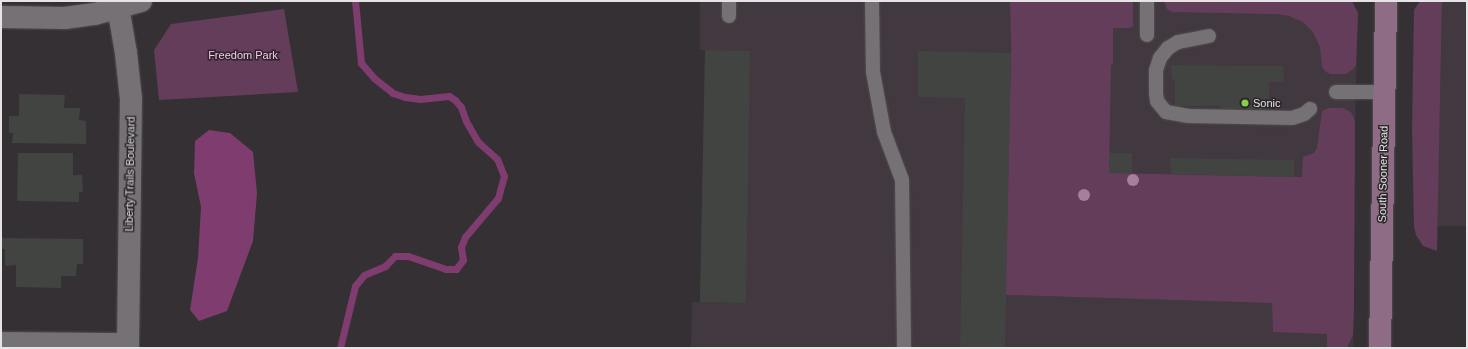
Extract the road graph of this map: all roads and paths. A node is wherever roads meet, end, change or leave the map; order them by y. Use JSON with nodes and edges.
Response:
{"nodes":[{"id":1,"x":140,"y":1,"type":"edge"},
{"id":2,"x":729,"y":1,"type":"edge"},
{"id":3,"x":872,"y":1,"type":"edge"},
{"id":4,"x":1147,"y":1,"type":"edge"},
{"id":5,"x":1386,"y":1,"type":"edge"},
{"id":6,"x":117,"y":4,"type":"edge"},
{"id":7,"x":728,"y":16,"type":"dead end"},
{"id":8,"x":1,"y":17,"type":"edge"},
{"id":9,"x":1147,"y":35,"type":"dead end"},
{"id":10,"x":1209,"y":36,"type":"dead end"},
{"id":11,"x":1336,"y":92,"type":"dead end"},
{"id":12,"x":1385,"y":92,"type":"junction"},
{"id":13,"x":1310,"y":109,"type":"dead end"},
{"id":14,"x":1,"y":343,"type":"edge"},
{"id":15,"x":128,"y":346,"type":"edge"},
{"id":16,"x":904,"y":348,"type":"edge"},
{"id":17,"x":1380,"y":348,"type":"edge"}],
"edges":[{"from":1,"to":6,"type":"street"},
{"from":2,"to":7,"type":"lane"},
{"from":3,"to":16,"type":"lane"},
{"from":4,"to":9,"type":"lane"},
{"from":5,"to":12,"type":"main road","name":"South Sooner Road"},
{"from":6,"to":8,"type":"street"},
{"from":6,"to":15,"type":"street","name":"Liberty Trails Boulevard"},
{"from":10,"to":13,"type":"lane"},
{"from":11,"to":12,"type":"lane"},
{"from":12,"to":17,"type":"main road","name":"South Sooner Road"},
{"from":14,"to":15,"type":"street"}]}
